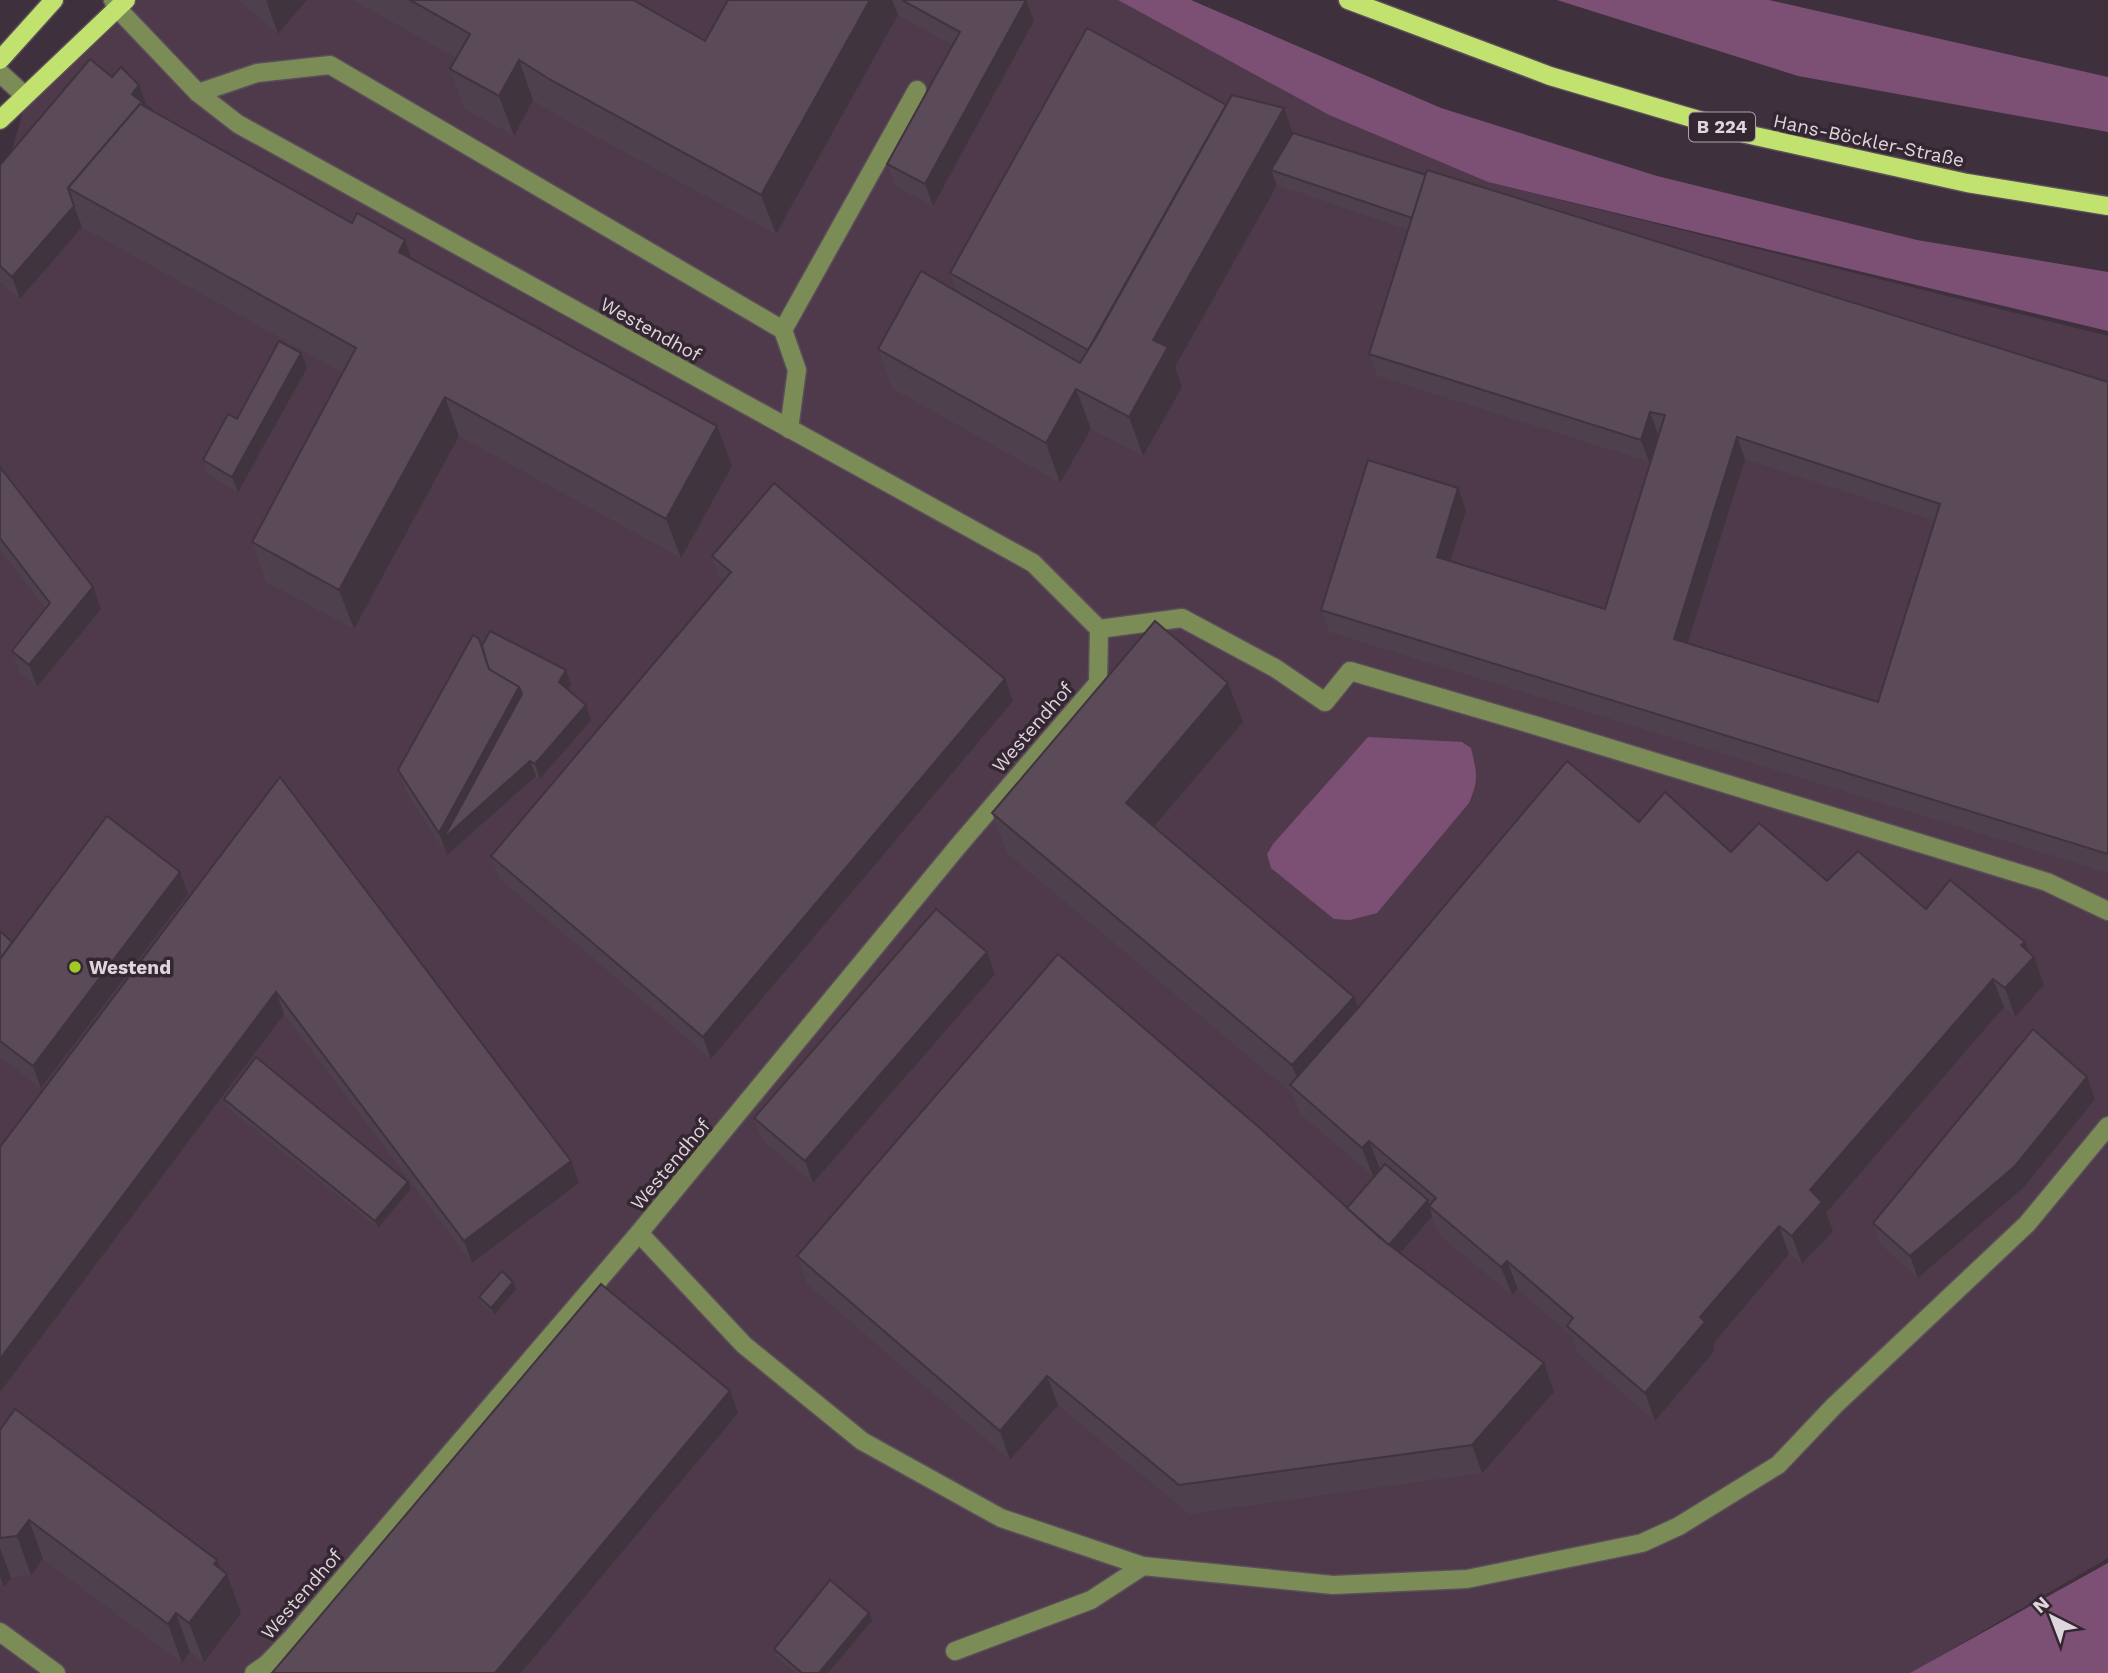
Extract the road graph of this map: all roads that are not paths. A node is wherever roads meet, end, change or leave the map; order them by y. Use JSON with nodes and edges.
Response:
{"nodes":[{"id":1,"x":54,"y":0,"type":"edge"},
{"id":2,"x":1348,"y":0,"type":"edge"},
{"id":3,"x":119,"y":3,"type":"edge"},
{"id":4,"x":0,"y":60,"type":"edge"},
{"id":5,"x":0,"y":73,"type":"edge"},
{"id":6,"x":917,"y":90,"type":"dead end"},
{"id":7,"x":198,"y":93,"type":"junction"},
{"id":8,"x":24,"y":95,"type":"junction"},
{"id":9,"x":0,"y":120,"type":"edge"},
{"id":10,"x":2108,"y":206,"type":"edge"},
{"id":11,"x":783,"y":330,"type":"junction"},
{"id":12,"x":789,"y":429,"type":"junction"},
{"id":13,"x":1099,"y":629,"type":"junction"},
{"id":14,"x":2108,"y":911,"type":"edge"},
{"id":15,"x":2108,"y":1126,"type":"edge"},
{"id":16,"x":639,"y":1233,"type":"junction"},
{"id":17,"x":1143,"y":1566,"type":"junction"},
{"id":18,"x":0,"y":1632,"type":"edge"},
{"id":19,"x":955,"y":1651,"type":"dead end"},
{"id":20,"x":56,"y":1673,"type":"edge"},
{"id":21,"x":254,"y":1673,"type":"edge"}],
"edges":[{"from":1,"to":4,"type":"main road"},
{"from":2,"to":10,"type":"main road","name":"Hans-Böckler-Straße","number":"B 224"},
{"from":3,"to":7,"type":"street","name":"Westendhof"},
{"from":3,"to":8,"type":"main road"},
{"from":5,"to":8,"type":"street"},
{"from":6,"to":11,"type":"street"},
{"from":7,"to":11,"type":"street"},
{"from":7,"to":12,"type":"street","name":"Westendhof"},
{"from":8,"to":9,"type":"main road"},
{"from":11,"to":12,"type":"street"},
{"from":12,"to":13,"type":"street","name":"Westendhof"},
{"from":13,"to":14,"type":"street"},
{"from":13,"to":16,"type":"street","name":"Westendhof"},
{"from":15,"to":17,"type":"street"},
{"from":16,"to":17,"type":"street"},
{"from":16,"to":21,"type":"street","name":"Westendhof"},
{"from":17,"to":19,"type":"street"},
{"from":18,"to":20,"type":"street"}]}
